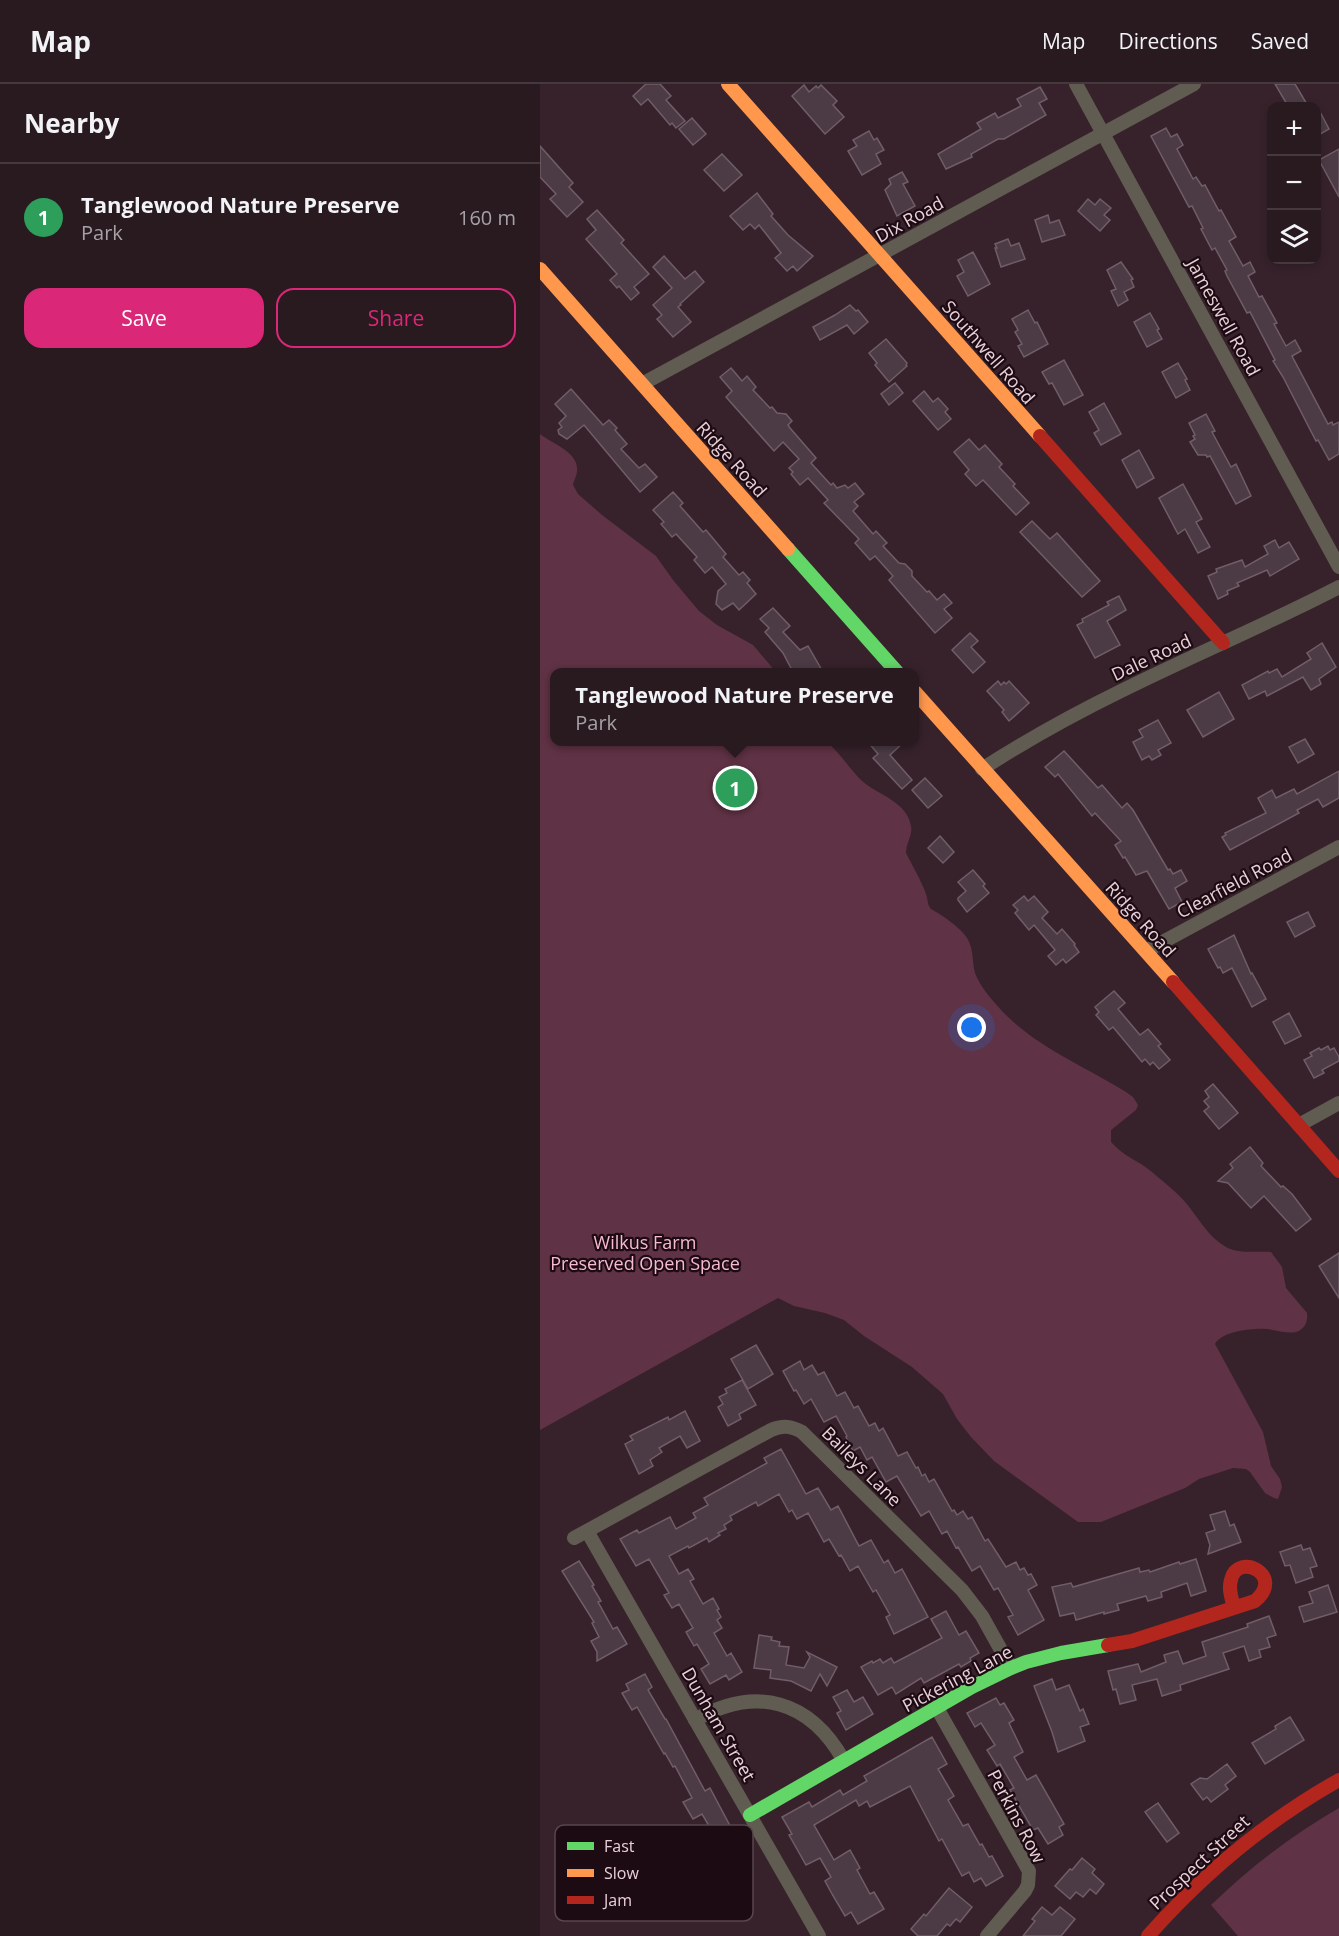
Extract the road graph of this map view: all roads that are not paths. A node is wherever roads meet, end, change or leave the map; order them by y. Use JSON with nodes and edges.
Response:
{"nodes":[{"id":1,"x":728,"y":84,"type":"edge"},
{"id":2,"x":1076,"y":84,"type":"edge"},
{"id":3,"x":1194,"y":84,"type":"edge"},
{"id":4,"x":1103,"y":133,"type":"junction"},
{"id":5,"x":880,"y":255,"type":"junction"},
{"id":6,"x":540,"y":269,"type":"edge"},
{"id":7,"x":642,"y":384,"type":"junction"},
{"id":8,"x":1339,"y":567,"type":"edge"},
{"id":9,"x":1339,"y":587,"type":"edge"},
{"id":10,"x":1223,"y":643,"type":"junction"},
{"id":11,"x":893,"y":668,"type":"edge"},
{"id":12,"x":919,"y":697,"type":"edge"},
{"id":13,"x":982,"y":769,"type":"junction"},
{"id":14,"x":1339,"y":847,"type":"edge"},
{"id":15,"x":1146,"y":951,"type":"junction"},
{"id":16,"x":1339,"y":1103,"type":"edge"},
{"id":17,"x":1299,"y":1125,"type":"junction"},
{"id":18,"x":1339,"y":1171,"type":"edge"},
{"id":19,"x":587,"y":1531,"type":"junction"},
{"id":20,"x":574,"y":1538,"type":"dead end"},
{"id":21,"x":1233,"y":1608,"type":"dead end"},
{"id":22,"x":1011,"y":1668,"type":"junction"},
{"id":23,"x":937,"y":1708,"type":"junction"},
{"id":24,"x":696,"y":1720,"type":"junction"},
{"id":25,"x":844,"y":1761,"type":"junction"},
{"id":26,"x":1339,"y":1780,"type":"edge"},
{"id":27,"x":750,"y":1815,"type":"junction"},
{"id":28,"x":819,"y":1936,"type":"edge"},
{"id":29,"x":987,"y":1936,"type":"edge"},
{"id":30,"x":1148,"y":1936,"type":"edge"}],
"edges":[{"from":1,"to":5,"type":"street","name":"Southwell Road"},
{"from":2,"to":4,"type":"street","name":"Jameswell Road"},
{"from":3,"to":4,"type":"street","name":"Dix Road"},
{"from":4,"to":5,"type":"street","name":"Dix Road"},
{"from":4,"to":8,"type":"street","name":"Jameswell Road"},
{"from":5,"to":7,"type":"street","name":"Dix Road"},
{"from":5,"to":10,"type":"street","name":"Southwell Road"},
{"from":6,"to":7,"type":"street","name":"Ridge Road"},
{"from":7,"to":11,"type":"street","name":"Ridge Road"},
{"from":9,"to":10,"type":"street","name":"Dale Road"},
{"from":10,"to":13,"type":"street","name":"Dale Road"},
{"from":12,"to":13,"type":"street","name":"Ridge Road"},
{"from":13,"to":15,"type":"street","name":"Ridge Road"},
{"from":14,"to":15,"type":"street","name":"Clearfield Road"},
{"from":15,"to":17,"type":"street","name":"Ridge Road"},
{"from":16,"to":17,"type":"street"},
{"from":17,"to":18,"type":"street","name":"Ridge Road"},
{"from":19,"to":20,"type":"street","name":"Baileys Lane"},
{"from":19,"to":22,"type":"street","name":"Baileys Lane"},
{"from":19,"to":24,"type":"street","name":"Dunham Street"},
{"from":21,"to":22,"type":"street","name":"Pickering Lane"},
{"from":22,"to":23,"type":"street","name":"Pickering Lane"},
{"from":23,"to":25,"type":"street","name":"Pickering Lane"},
{"from":23,"to":29,"type":"street","name":"Perkins Row"},
{"from":24,"to":25,"type":"street"},
{"from":24,"to":27,"type":"street","name":"Dunham Street"},
{"from":25,"to":27,"type":"street","name":"Pickering Lane"},
{"from":26,"to":30,"type":"street","name":"Prospect Street"},
{"from":27,"to":28,"type":"street","name":"Dunham Street"}]}
